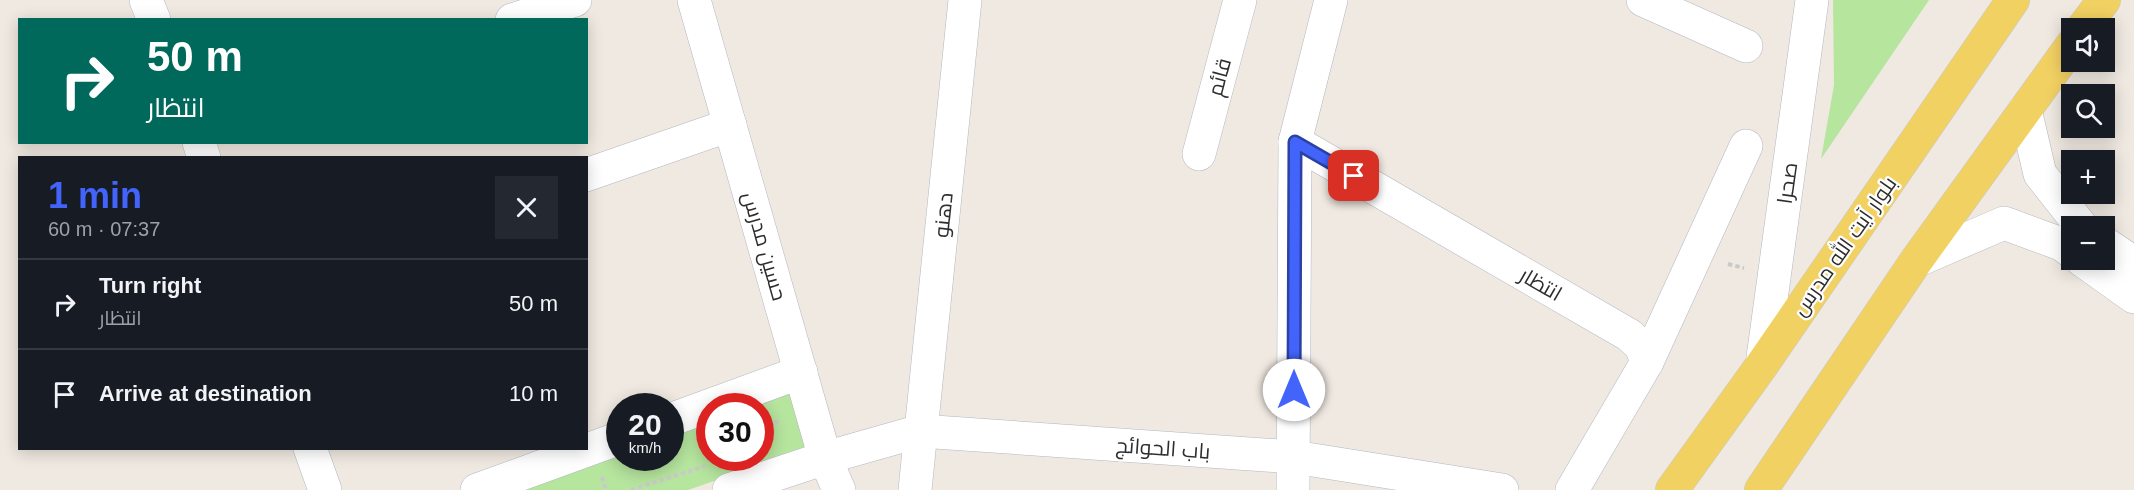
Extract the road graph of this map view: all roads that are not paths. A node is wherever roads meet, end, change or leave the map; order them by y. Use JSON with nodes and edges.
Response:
{"nodes":[{"id":1,"x":146,"y":0,"type":"edge"},
{"id":2,"x":576,"y":0,"type":"edge"},
{"id":3,"x":694,"y":0,"type":"edge"},
{"id":4,"x":965,"y":0,"type":"edge"},
{"id":5,"x":1240,"y":0,"type":"edge"},
{"id":6,"x":1331,"y":0,"type":"edge"},
{"id":7,"x":1643,"y":0,"type":"edge"},
{"id":8,"x":1812,"y":0,"type":"edge"},
{"id":9,"x":2013,"y":0,"type":"edge"},
{"id":10,"x":2104,"y":0,"type":"edge"},
{"id":11,"x":153,"y":18,"type":"edge"},
{"id":12,"x":518,"y":18,"type":"edge"},
{"id":13,"x":2091,"y":18,"type":"edge"},
{"id":14,"x":1746,"y":46,"type":"dead end"},
{"id":15,"x":2061,"y":60,"type":"edge"},
{"id":16,"x":2025,"y":110,"type":"junction"},
{"id":17,"x":730,"y":125,"type":"junction"},
{"id":18,"x":1295,"y":142,"type":"junction"},
{"id":19,"x":1746,"y":146,"type":"dead end"},
{"id":20,"x":1199,"y":154,"type":"dead end"},
{"id":21,"x":588,"y":174,"type":"edge"},
{"id":22,"x":2073,"y":216,"type":"edge"},
{"id":23,"x":2061,"y":244,"type":"edge"},
{"id":24,"x":2115,"y":250,"type":"edge"},
{"id":25,"x":1916,"y":261,"type":"junction"},
{"id":26,"x":2134,"y":263,"type":"edge"},
{"id":27,"x":2096,"y":270,"type":"edge"},
{"id":28,"x":2134,"y":297,"type":"edge"},
{"id":29,"x":1647,"y":362,"type":"junction"},
{"id":30,"x":1761,"y":365,"type":"junction"},
{"id":31,"x":801,"y":372,"type":"junction"},
{"id":32,"x":684,"y":415,"type":"edge"},
{"id":33,"x":920,"y":431,"type":"junction"},
{"id":34,"x":606,"y":443,"type":"edge"},
{"id":35,"x":311,"y":450,"type":"edge"},
{"id":36,"x":587,"y":450,"type":"edge"},
{"id":37,"x":588,"y":450,"type":"edge"},
{"id":38,"x":825,"y":458,"type":"junction"},
{"id":39,"x":1294,"y":458,"type":"junction"},
{"id":40,"x":719,"y":477,"type":"edge"},
{"id":41,"x":324,"y":490,"type":"edge"},
{"id":42,"x":477,"y":490,"type":"edge"},
{"id":43,"x":808,"y":490,"type":"edge"},
{"id":44,"x":839,"y":490,"type":"edge"},
{"id":45,"x":915,"y":490,"type":"edge"},
{"id":46,"x":1293,"y":490,"type":"edge"},
{"id":47,"x":1502,"y":490,"type":"edge"},
{"id":48,"x":1572,"y":490,"type":"edge"},
{"id":49,"x":1672,"y":490,"type":"edge"},
{"id":50,"x":1761,"y":490,"type":"edge"}],
"edges":[{"from":1,"to":11,"type":"street"},
{"from":2,"to":12,"type":"street"},
{"from":3,"to":17,"type":"street","name":"حسین مدرس"},
{"from":4,"to":33,"type":"street","name":"دهنو"},
{"from":5,"to":20,"type":"street","name":"قائم"},
{"from":6,"to":18,"type":"street"},
{"from":7,"to":14,"type":"street"},
{"from":8,"to":30,"type":"street","name":"صحرا"},
{"from":9,"to":30,"type":"main road","name":"بلوار آیت الله مدرس"},
{"from":10,"to":13,"type":"main road"},
{"from":15,"to":16,"type":"main road"},
{"from":16,"to":22,"type":"street"},
{"from":16,"to":25,"type":"main road"},
{"from":17,"to":21,"type":"street"},
{"from":17,"to":31,"type":"street","name":"حسین مدرس"},
{"from":18,"to":29,"type":"street","name":"انتظار"},
{"from":18,"to":39,"type":"street"},
{"from":19,"to":29,"type":"street"},
{"from":23,"to":25,"type":"street"},
{"from":24,"to":26,"type":"street"},
{"from":25,"to":50,"type":"main road"},
{"from":27,"to":28,"type":"street"},
{"from":29,"to":48,"type":"street"},
{"from":30,"to":49,"type":"main road","name":"بلوار آیت الله مدرس"},
{"from":31,"to":32,"type":"street"},
{"from":31,"to":38,"type":"street","name":"حسین مدرس"},
{"from":33,"to":38,"type":"street","name":"باب الحوائج"},
{"from":33,"to":39,"type":"street","name":"باب الحوائج"},
{"from":33,"to":45,"type":"street"},
{"from":34,"to":37,"type":"street"},
{"from":35,"to":41,"type":"street"},
{"from":36,"to":42,"type":"street"},
{"from":38,"to":40,"type":"street","name":"باب الحوائج"},
{"from":38,"to":43,"type":"street"},
{"from":38,"to":44,"type":"street","name":"حسین مدرس"},
{"from":39,"to":46,"type":"street"},
{"from":39,"to":47,"type":"street","name":"باب الحوائج"}]}
